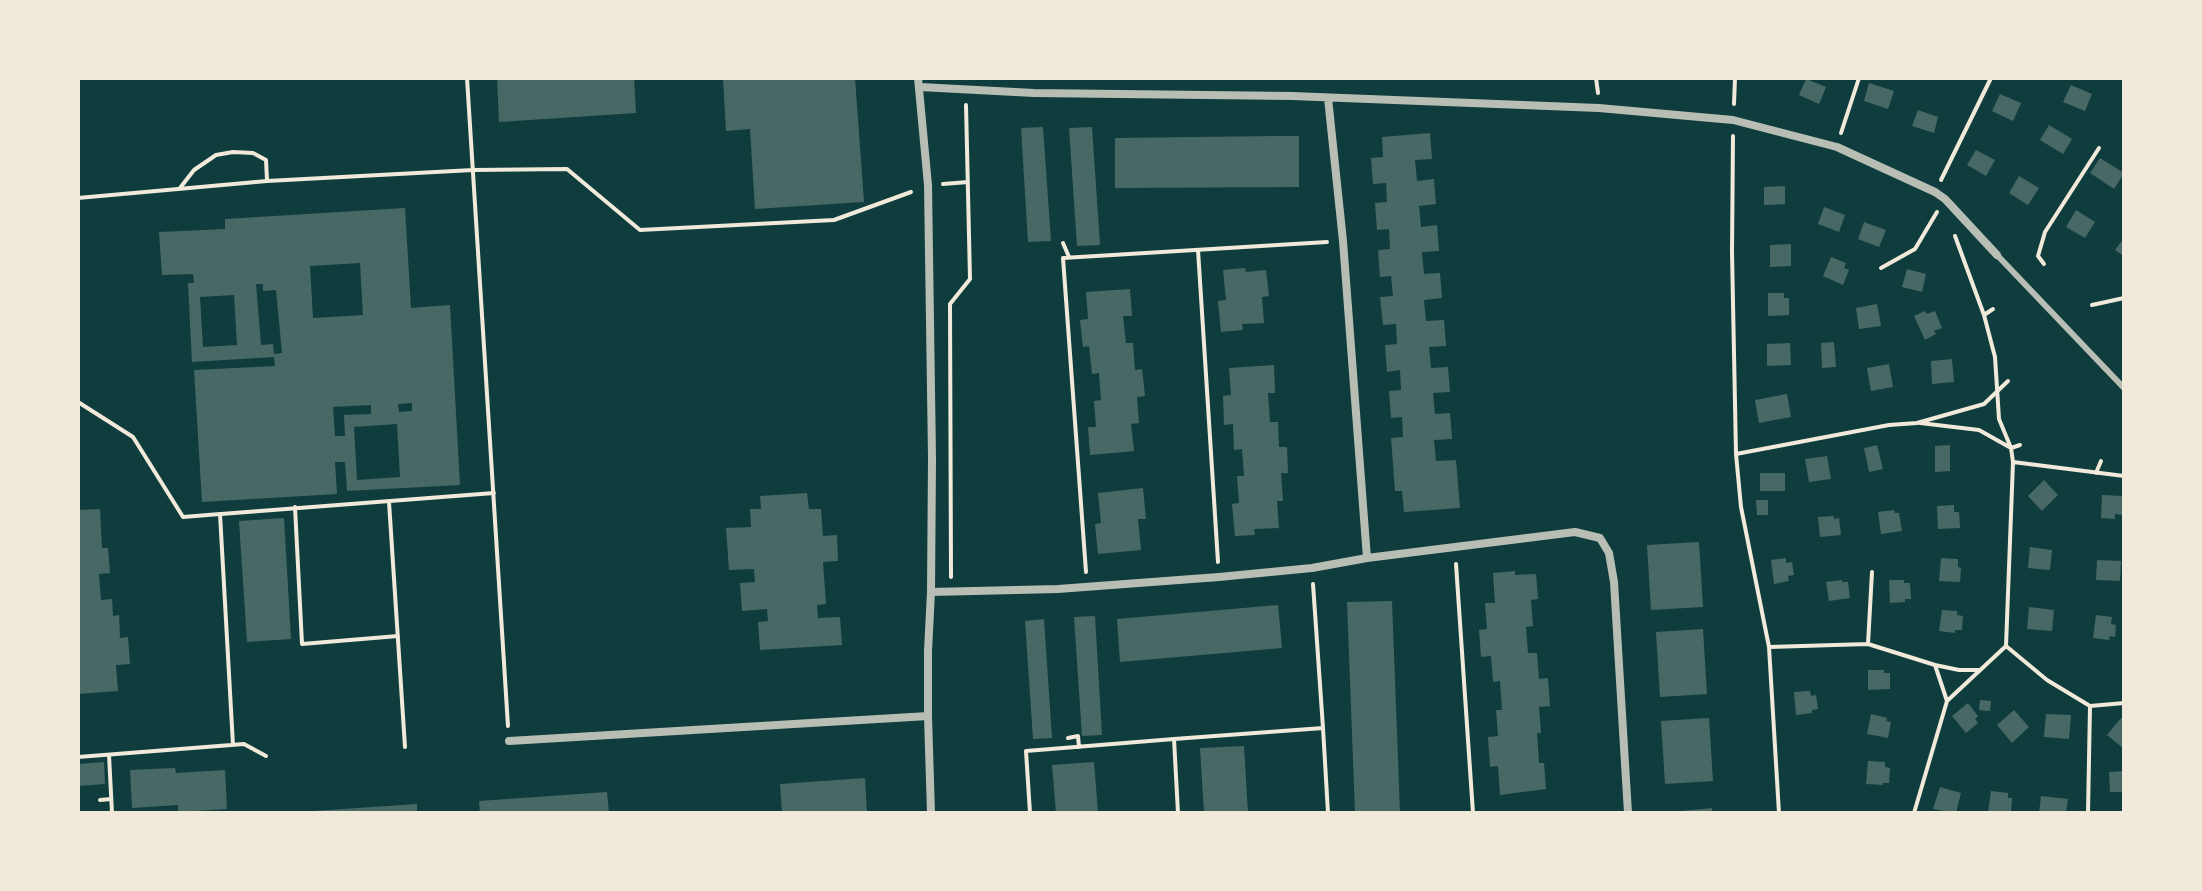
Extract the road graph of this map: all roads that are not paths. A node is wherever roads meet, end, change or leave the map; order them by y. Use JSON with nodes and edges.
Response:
{"nodes":[{"id":1,"x":919,"y":83,"type":"edge"},
{"id":2,"x":1328,"y":98,"type":"junction"},
{"id":3,"x":1997,"y":255,"type":"joint"},
{"id":4,"x":2124,"y":388,"type":"edge"},
{"id":5,"x":1367,"y":558,"type":"junction"},
{"id":6,"x":931,"y":592,"type":"junction"},
{"id":7,"x":928,"y":716,"type":"junction"},
{"id":8,"x":509,"y":741,"type":"road end"},
{"id":9,"x":931,"y":813,"type":"edge"},
{"id":10,"x":1628,"y":813,"type":"edge"}],
"edges":[{"from":1,"to":2,"type":"street"},
{"from":1,"to":6,"type":"street"},
{"from":2,"to":3,"type":"street"},
{"from":2,"to":5,"type":"street"},
{"from":3,"to":4,"type":"lane"},
{"from":5,"to":6,"type":"street"},
{"from":5,"to":10,"type":"street"},
{"from":6,"to":7,"type":"street"},
{"from":7,"to":8,"type":"street"},
{"from":7,"to":9,"type":"street"}]}
